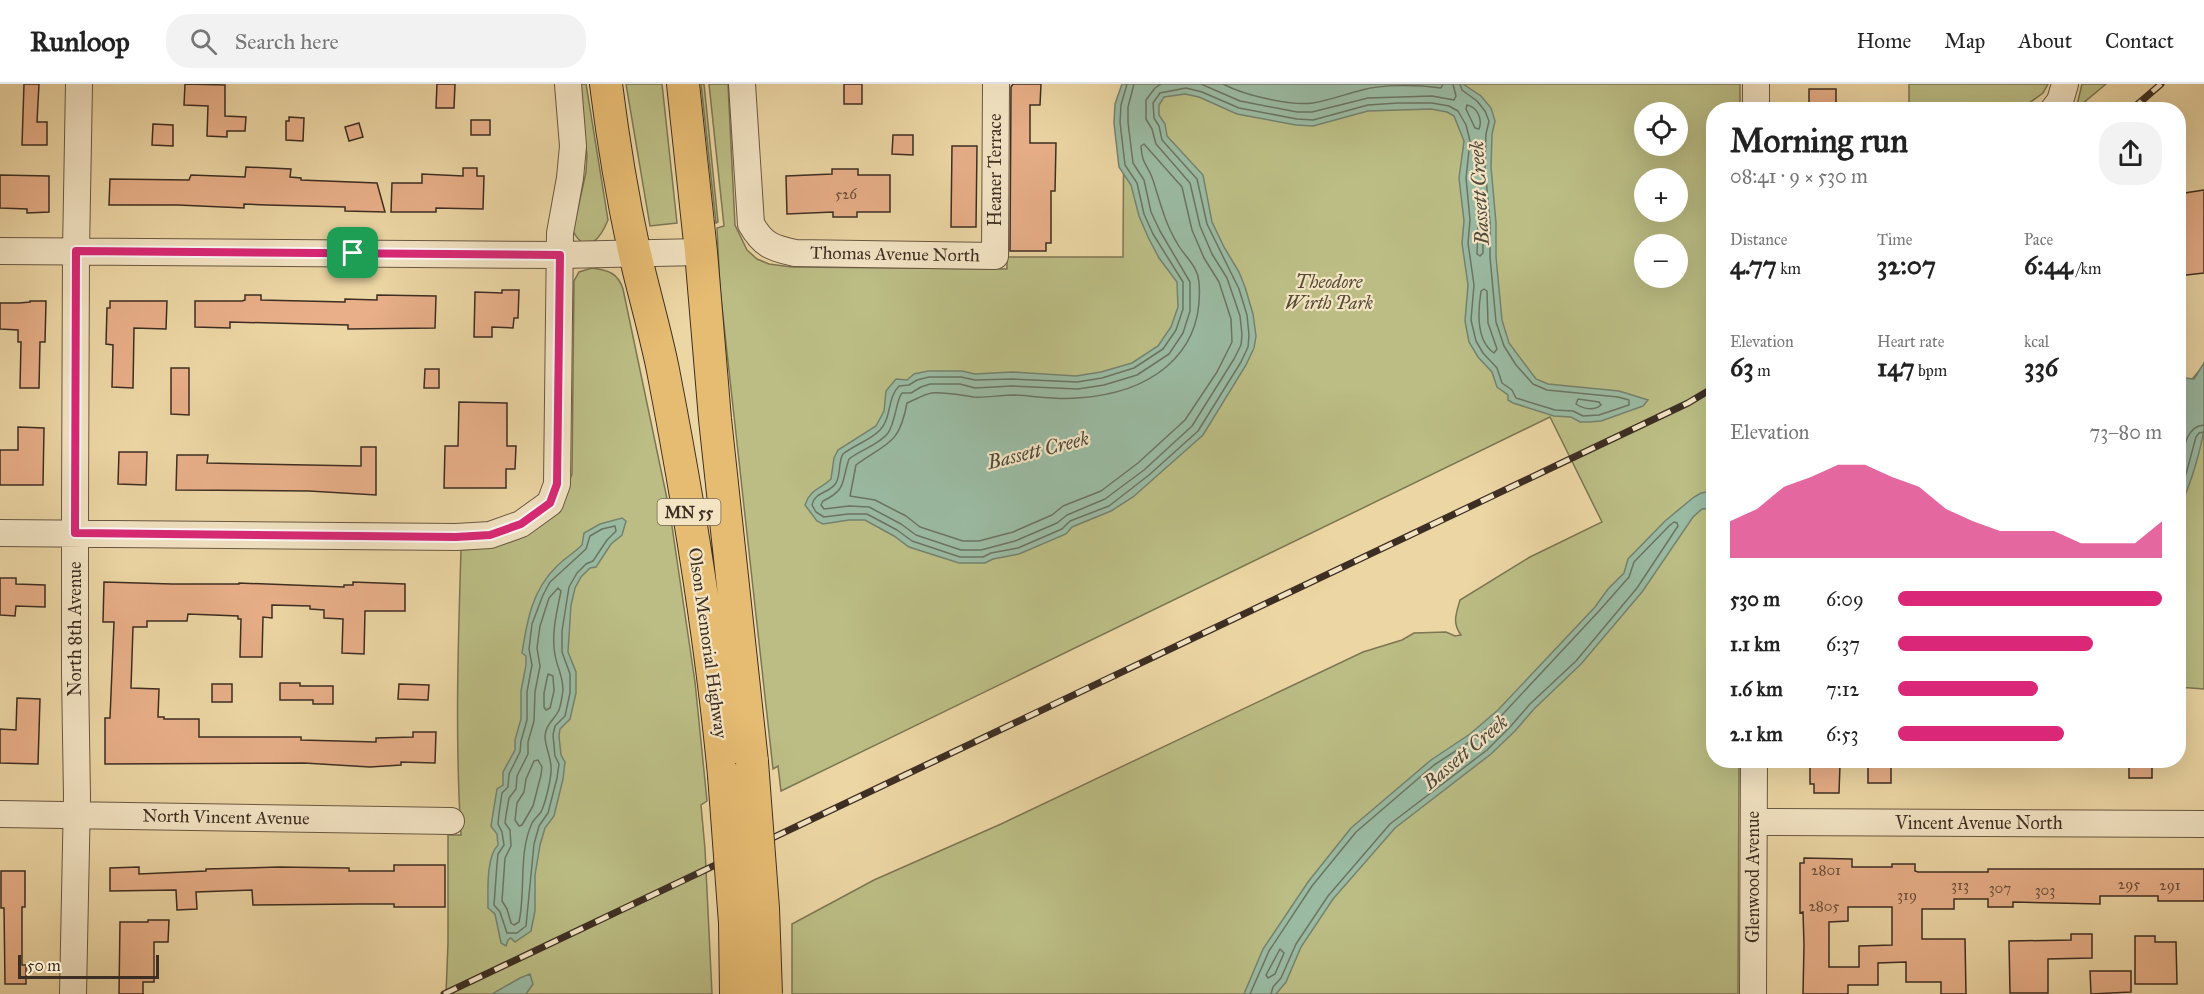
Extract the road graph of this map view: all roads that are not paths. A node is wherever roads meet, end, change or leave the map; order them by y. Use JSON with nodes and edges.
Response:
{"nodes":[{"id":1,"x":79,"y":84,"type":"edge"},
{"id":2,"x":568,"y":84,"type":"edge"},
{"id":3,"x":606,"y":84,"type":"edge"},
{"id":4,"x":683,"y":84,"type":"edge"},
{"id":5,"x":742,"y":84,"type":"edge"},
{"id":6,"x":996,"y":84,"type":"edge"},
{"id":7,"x":1756,"y":84,"type":"edge"},
{"id":8,"x":2066,"y":84,"type":"edge"},
{"id":9,"x":1756,"y":102,"type":"edge"},
{"id":10,"x":2059,"y":102,"type":"edge"},
{"id":11,"x":0,"y":251,"type":"edge"},
{"id":12,"x":76,"y":251,"type":"junction"},
{"id":13,"x":701,"y":252,"type":"junction"},
{"id":14,"x":635,"y":253,"type":"junction"},
{"id":15,"x":560,"y":255,"type":"junction"},
{"id":16,"x":994,"y":256,"type":"joint"},
{"id":17,"x":0,"y":533,"type":"edge"},
{"id":18,"x":75,"y":533,"type":"junction"},
{"id":19,"x":1754,"y":768,"type":"edge"},
{"id":20,"x":0,"y":814,"type":"edge"},
{"id":21,"x":77,"y":814,"type":"junction"},
{"id":22,"x":451,"y":821,"type":"dead end"},
{"id":23,"x":1754,"y":822,"type":"junction"},
{"id":24,"x":2204,"y":824,"type":"edge"},
{"id":25,"x":73,"y":994,"type":"edge"},
{"id":26,"x":736,"y":994,"type":"edge"},
{"id":27,"x":766,"y":994,"type":"edge"},
{"id":28,"x":1753,"y":994,"type":"edge"}],
"edges":[{"from":1,"to":12,"type":"street","name":"North 8th Avenue"},
{"from":2,"to":15,"type":"street"},
{"from":3,"to":14,"type":"main road","name":"Olson Memorial Highway","number":"MN 55"},
{"from":4,"to":13,"type":"main road","name":"Olson Memorial Highway","number":"MN 55"},
{"from":5,"to":16,"type":"street","name":"Thomas Avenue North"},
{"from":6,"to":16,"type":"street","name":"Heaner Terrace"},
{"from":7,"to":9,"type":"street"},
{"from":8,"to":10,"type":"street"},
{"from":11,"to":12,"type":"street"},
{"from":12,"to":15,"type":"street"},
{"from":12,"to":18,"type":"street","name":"North 8th Avenue"},
{"from":13,"to":14,"type":"street"},
{"from":13,"to":27,"type":"main road","name":"Olson Memorial Highway","number":"MN 55","bridge":true},
{"from":14,"to":15,"type":"street"},
{"from":14,"to":26,"type":"main road","name":"Olson Memorial Highway","number":"MN 55","bridge":true},
{"from":15,"to":18,"type":"street"},
{"from":17,"to":18,"type":"street"},
{"from":18,"to":21,"type":"street","name":"North 8th Avenue"},
{"from":19,"to":23,"type":"street","name":"Glenwood Avenue"},
{"from":20,"to":21,"type":"street","name":"North Vincent Avenue"},
{"from":21,"to":22,"type":"street","name":"North Vincent Avenue"},
{"from":21,"to":25,"type":"street","name":"North 8th Avenue"},
{"from":23,"to":24,"type":"street","name":"Vincent Avenue North"},
{"from":23,"to":28,"type":"street","name":"Glenwood Avenue"}]}
